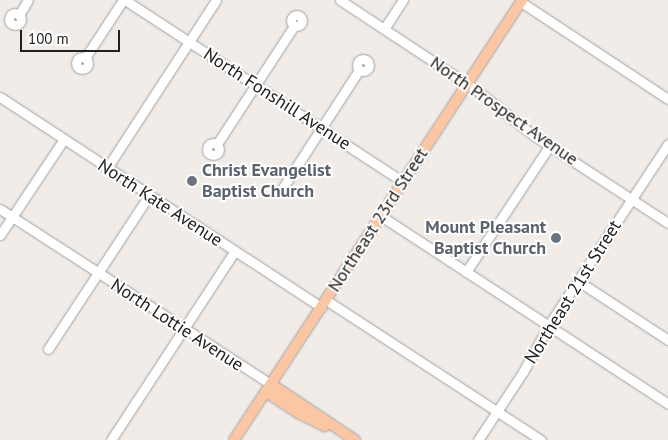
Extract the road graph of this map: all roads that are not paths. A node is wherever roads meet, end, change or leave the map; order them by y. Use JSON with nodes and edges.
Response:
{"nodes":[{"id":1,"x":28,"y":0,"type":"edge"},
{"id":2,"x":124,"y":0,"type":"edge"},
{"id":3,"x":216,"y":0,"type":"edge"},
{"id":4,"x":340,"y":0,"type":"edge"},
{"id":5,"x":403,"y":0,"type":"edge"},
{"id":6,"x":522,"y":1,"type":"edge"},
{"id":7,"x":19,"y":14,"type":"dead end"},
{"id":8,"x":294,"y":26,"type":"dead end"},
{"id":9,"x":384,"y":29,"type":"junction"},
{"id":10,"x":189,"y":42,"type":"junction"},
{"id":11,"x":85,"y":58,"type":"dead end"},
{"id":12,"x":359,"y":70,"type":"dead end"},
{"id":13,"x":468,"y":84,"type":"junction"},
{"id":14,"x":255,"y":85,"type":"junction"},
{"id":15,"x":0,"y":98,"type":"edge"},
{"id":16,"x":668,"y":99,"type":"edge"},
{"id":17,"x":321,"y":128,"type":"junction"},
{"id":18,"x":64,"y":139,"type":"junction"},
{"id":19,"x":217,"y":144,"type":"dead end"},
{"id":20,"x":668,"y":144,"type":"edge"},
{"id":21,"x":550,"y":145,"type":"junction"},
{"id":22,"x":107,"y":168,"type":"junction"},
{"id":23,"x":403,"y":182,"type":"junction"},
{"id":24,"x":280,"y":192,"type":"dead end"},
{"id":25,"x":149,"y":196,"type":"junction"},
{"id":26,"x":632,"y":199,"type":"junction"},
{"id":27,"x":0,"y":209,"type":"edge"},
{"id":28,"x":381,"y":216,"type":"junction"},
{"id":29,"x":12,"y":217,"type":"junction"},
{"id":30,"x":668,"y":223,"type":"edge"},
{"id":31,"x":0,"y":235,"type":"edge"},
{"id":32,"x":234,"y":252,"type":"junction"},
{"id":33,"x":466,"y":272,"type":"junction"},
{"id":34,"x":98,"y":273,"type":"junction"},
{"id":35,"x":578,"y":281,"type":"junction"},
{"id":36,"x":323,"y":304,"type":"junction"},
{"id":37,"x":548,"y":326,"type":"junction"},
{"id":38,"x":184,"y":329,"type":"junction"},
{"id":39,"x":668,"y":340,"type":"edge"},
{"id":40,"x":48,"y":349,"type":"dead end"},
{"id":41,"x":268,"y":388,"type":"junction"},
{"id":42,"x":668,"y":404,"type":"edge"},
{"id":43,"x":497,"y":411,"type":"junction"},
{"id":44,"x":111,"y":440,"type":"edge"},
{"id":45,"x":234,"y":440,"type":"edge"},
{"id":46,"x":346,"y":440,"type":"edge"},
{"id":47,"x":355,"y":440,"type":"edge"},
{"id":48,"x":478,"y":440,"type":"edge"},
{"id":49,"x":541,"y":440,"type":"edge"}],
"edges":[{"from":1,"to":7,"type":"street"},
{"from":2,"to":10,"type":"street","name":"North Fonshill Avenue"},
{"from":2,"to":11,"type":"street"},
{"from":3,"to":10,"type":"street"},
{"from":4,"to":9,"type":"street","name":"North Prospect Avenue"},
{"from":5,"to":9,"type":"street"},
{"from":6,"to":13,"type":"main road","name":"Northeast 23rd Street"},
{"from":6,"to":16,"type":"street"},
{"from":8,"to":14,"type":"street"},
{"from":9,"to":13,"type":"street","name":"North Prospect Avenue"},
{"from":10,"to":14,"type":"street","name":"North Fonshill Avenue"},
{"from":10,"to":22,"type":"street"},
{"from":12,"to":17,"type":"street"},
{"from":13,"to":21,"type":"street","name":"North Prospect Avenue"},
{"from":13,"to":23,"type":"main road","name":"Northeast 23rd Street"},
{"from":14,"to":17,"type":"street","name":"North Fonshill Avenue"},
{"from":14,"to":19,"type":"street"},
{"from":15,"to":18,"type":"street","name":"North Kate Avenue"},
{"from":17,"to":23,"type":"street","name":"North Fonshill Avenue"},
{"from":17,"to":24,"type":"street"},
{"from":18,"to":22,"type":"street","name":"North Kate Avenue"},
{"from":18,"to":29,"type":"street"},
{"from":20,"to":26,"type":"street","name":"Northeast 21st Street"},
{"from":21,"to":26,"type":"street","name":"North Prospect Avenue"},
{"from":21,"to":33,"type":"street"},
{"from":22,"to":25,"type":"street","name":"North Kate Avenue"},
{"from":23,"to":28,"type":"main road","name":"Northeast 23rd Street"},
{"from":25,"to":32,"type":"street","name":"North Kate Avenue"},
{"from":25,"to":34,"type":"street"},
{"from":26,"to":30,"type":"street","name":"North Prospect Avenue"},
{"from":26,"to":35,"type":"street","name":"Northeast 21st Street"},
{"from":27,"to":29,"type":"street","name":"North Lottie Avenue"},
{"from":28,"to":33,"type":"street"},
{"from":28,"to":36,"type":"main road","name":"Northeast 23rd Street"},
{"from":29,"to":31,"type":"street"},
{"from":29,"to":34,"type":"street","name":"North Lottie Avenue"},
{"from":32,"to":36,"type":"street","name":"North Kate Avenue"},
{"from":32,"to":38,"type":"street"},
{"from":33,"to":37,"type":"street"},
{"from":34,"to":38,"type":"street","name":"North Lottie Avenue"},
{"from":34,"to":40,"type":"street"},
{"from":35,"to":37,"type":"street","name":"Northeast 21st Street"},
{"from":35,"to":39,"type":"street"},
{"from":36,"to":41,"type":"main road","name":"Northeast 23rd Street"},
{"from":36,"to":43,"type":"street","name":"North Kate Avenue"},
{"from":37,"to":42,"type":"street"},
{"from":37,"to":43,"type":"street","name":"Northeast 21st Street"},
{"from":38,"to":41,"type":"street","name":"North Lottie Avenue"},
{"from":38,"to":44,"type":"street"},
{"from":41,"to":45,"type":"main road","name":"Northeast 23rd Street"},
{"from":41,"to":46,"type":"main road","name":"North Lottie Avenue"},
{"from":41,"to":47,"type":"main road","name":"North Lottie Avenue"},
{"from":43,"to":48,"type":"street","name":"Northeast 21st Street"},
{"from":43,"to":49,"type":"street","name":"North Kate Avenue"}]}
